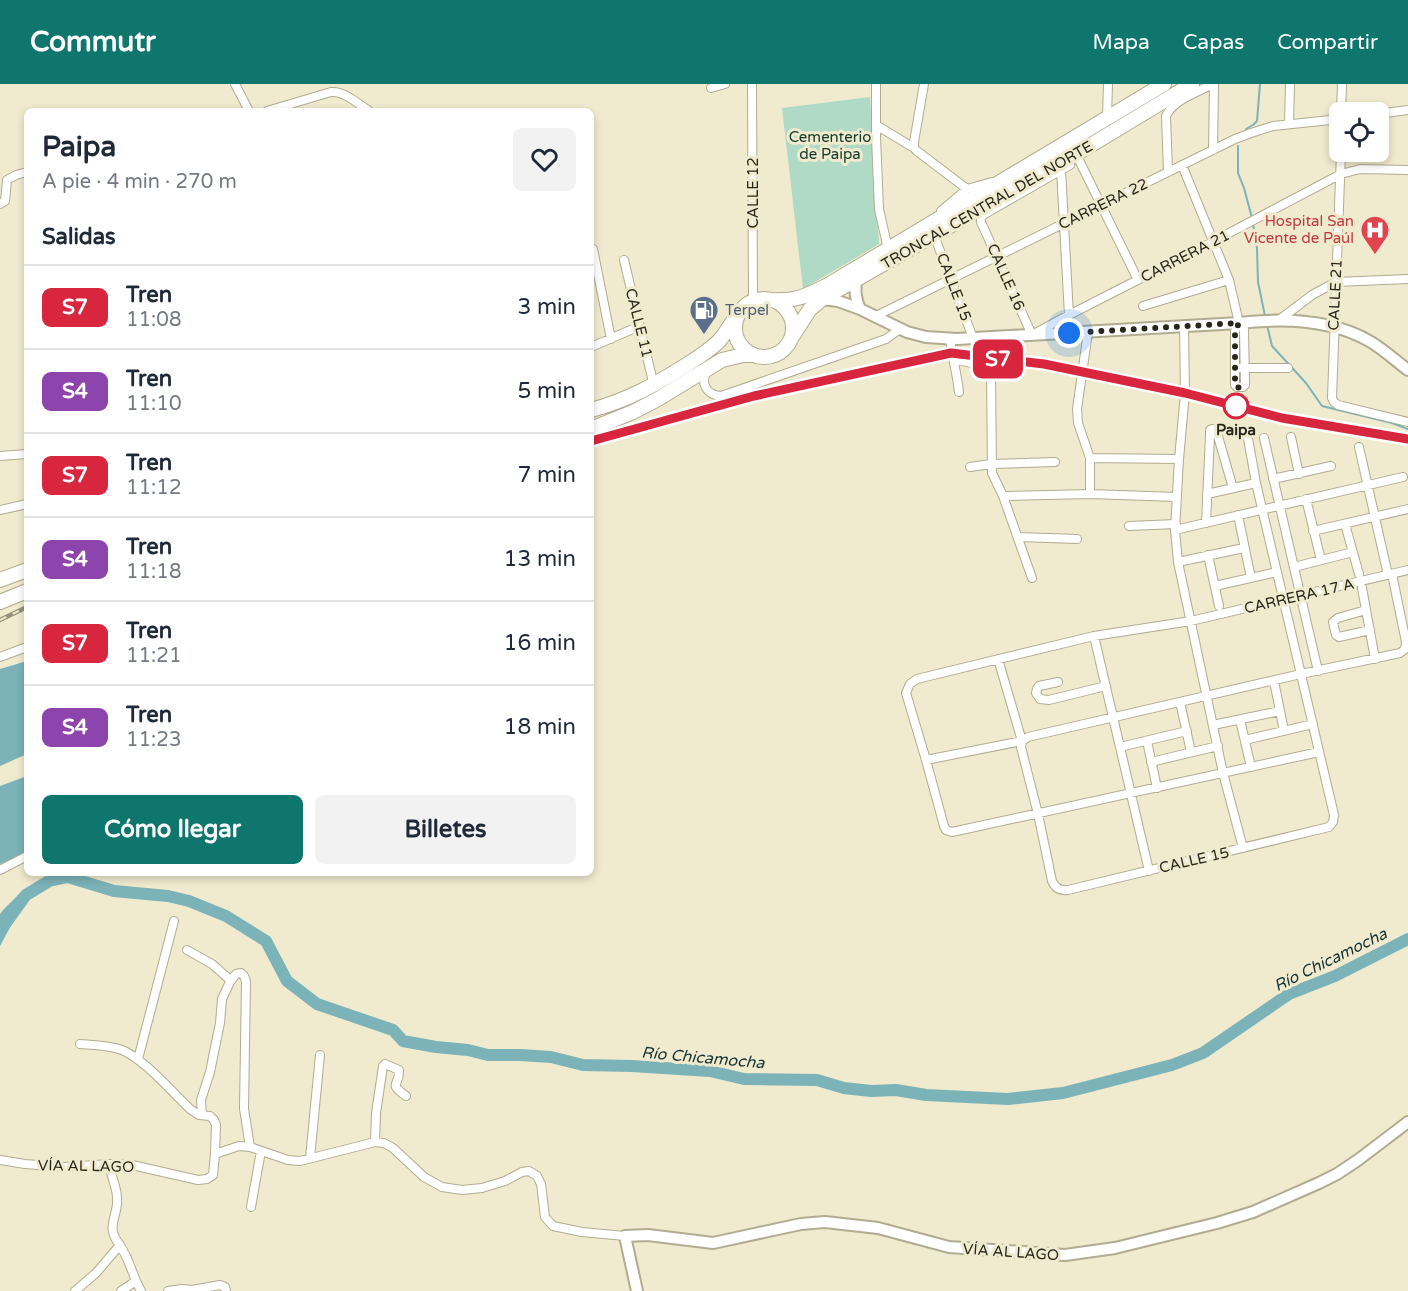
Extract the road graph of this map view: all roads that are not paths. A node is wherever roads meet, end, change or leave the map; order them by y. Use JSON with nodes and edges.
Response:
{"nodes":[{"id":1,"x":235,"y":84,"type":"edge"},
{"id":2,"x":725,"y":84,"type":"edge"},
{"id":3,"x":752,"y":84,"type":"edge"},
{"id":4,"x":876,"y":84,"type":"edge"},
{"id":5,"x":924,"y":84,"type":"edge"},
{"id":6,"x":1108,"y":84,"type":"edge"},
{"id":7,"x":1192,"y":84,"type":"edge"},
{"id":8,"x":1213,"y":84,"type":"edge"},
{"id":9,"x":1290,"y":84,"type":"edge"},
{"id":10,"x":1342,"y":84,"type":"edge"},
{"id":11,"x":1156,"y":86,"type":"edge"},
{"id":12,"x":711,"y":88,"type":"dead end"},
{"id":13,"x":1341,"y":102,"type":"edge"},
{"id":14,"x":247,"y":108,"type":"edge"},
{"id":15,"x":277,"y":108,"type":"edge"},
{"id":16,"x":365,"y":108,"type":"edge"},
{"id":17,"x":1408,"y":110,"type":"edge"},
{"id":18,"x":1389,"y":113,"type":"edge"},
{"id":19,"x":1107,"y":117,"type":"junction"},
{"id":20,"x":1329,"y":120,"type":"edge"},
{"id":21,"x":1289,"y":124,"type":"junction"},
{"id":22,"x":876,"y":125,"type":"junction"},
{"id":23,"x":914,"y":148,"type":"junction"},
{"id":24,"x":1214,"y":150,"type":"junction"},
{"id":25,"x":1077,"y":156,"type":"junction"},
{"id":26,"x":1341,"y":162,"type":"edge"},
{"id":27,"x":1182,"y":165,"type":"junction"},
{"id":28,"x":1408,"y":170,"type":"edge"},
{"id":29,"x":1061,"y":171,"type":"junction"},
{"id":30,"x":1168,"y":172,"type":"junction"},
{"id":31,"x":24,"y":173,"type":"edge"},
{"id":32,"x":1341,"y":174,"type":"junction"},
{"id":33,"x":999,"y":182,"type":"junction"},
{"id":34,"x":967,"y":189,"type":"junction"},
{"id":35,"x":0,"y":204,"type":"edge"},
{"id":36,"x":1101,"y":205,"type":"junction"},
{"id":37,"x":1064,"y":223,"type":"junction"},
{"id":38,"x":930,"y":230,"type":"junction"},
{"id":39,"x":1214,"y":241,"type":"junction"},
{"id":40,"x":594,"y":249,"type":"dead end"},
{"id":41,"x":888,"y":249,"type":"junction"},
{"id":42,"x":997,"y":256,"type":"junction"},
{"id":43,"x":624,"y":260,"type":"dead end"},
{"id":44,"x":951,"y":279,"type":"junction"},
{"id":45,"x":1408,"y":279,"type":"edge"},
{"id":46,"x":856,"y":280,"type":"junction"},
{"id":47,"x":1138,"y":280,"type":"junction"},
{"id":48,"x":1229,"y":280,"type":"junction"},
{"id":49,"x":1336,"y":282,"type":"junction"},
{"id":50,"x":822,"y":299,"type":"junction"},
{"id":51,"x":770,"y":300,"type":"junction"},
{"id":52,"x":753,"y":302,"type":"junction"},
{"id":53,"x":1143,"y":306,"type":"dead end"},
{"id":54,"x":860,"y":309,"type":"junction"},
{"id":55,"x":739,"y":314,"type":"junction"},
{"id":56,"x":1069,"y":315,"type":"junction"},
{"id":57,"x":876,"y":316,"type":"junction"},
{"id":58,"x":1277,"y":320,"type":"junction"},
{"id":59,"x":1239,"y":323,"type":"junction"},
{"id":60,"x":1184,"y":326,"type":"junction"},
{"id":61,"x":640,"y":327,"type":"junction"},
{"id":62,"x":1334,"y":328,"type":"junction"},
{"id":63,"x":900,"y":329,"type":"junction"},
{"id":64,"x":1088,"y":332,"type":"junction"},
{"id":65,"x":1032,"y":335,"type":"junction"},
{"id":66,"x":792,"y":337,"type":"junction"},
{"id":67,"x":973,"y":338,"type":"junction"},
{"id":68,"x":611,"y":339,"type":"junction"},
{"id":69,"x":950,"y":339,"type":"junction"},
{"id":70,"x":594,"y":346,"type":"edge"},
{"id":71,"x":754,"y":355,"type":"junction"},
{"id":72,"x":954,"y":359,"type":"junction"},
{"id":73,"x":1235,"y":368,"type":"junction"},
{"id":74,"x":1245,"y":368,"type":"junction"},
{"id":75,"x":1288,"y":368,"type":"dead end"},
{"id":76,"x":706,"y":370,"type":"junction"},
{"id":77,"x":1408,"y":370,"type":"edge"},
{"id":78,"x":654,"y":386,"type":"junction"},
{"id":79,"x":958,"y":392,"type":"dead end"},
{"id":80,"x":594,"y":409,"type":"edge"},
{"id":81,"x":1408,"y":422,"type":"edge"},
{"id":82,"x":594,"y":428,"type":"edge"},
{"id":83,"x":1247,"y":433,"type":"dead end"},
{"id":84,"x":1291,"y":437,"type":"dead end"},
{"id":85,"x":1264,"y":438,"type":"dead end"},
{"id":86,"x":1359,"y":447,"type":"dead end"},
{"id":87,"x":24,"y":454,"type":"edge"},
{"id":88,"x":0,"y":456,"type":"edge"},
{"id":89,"x":1090,"y":458,"type":"junction"},
{"id":90,"x":1179,"y":459,"type":"junction"},
{"id":91,"x":1055,"y":462,"type":"dead end"},
{"id":92,"x":991,"y":464,"type":"junction"},
{"id":93,"x":1331,"y":466,"type":"dead end"},
{"id":94,"x":970,"y":467,"type":"dead end"},
{"id":95,"x":1299,"y":474,"type":"junction"},
{"id":96,"x":1403,"y":477,"type":"dead end"},
{"id":97,"x":1273,"y":479,"type":"junction"},
{"id":98,"x":1256,"y":483,"type":"junction"},
{"id":99,"x":1367,"y":485,"type":"junction"},
{"id":100,"x":1233,"y":488,"type":"junction"},
{"id":101,"x":1090,"y":494,"type":"junction"},
{"id":102,"x":1207,"y":494,"type":"junction"},
{"id":103,"x":1002,"y":496,"type":"junction"},
{"id":104,"x":1178,"y":497,"type":"junction"},
{"id":105,"x":1306,"y":500,"type":"junction"},
{"id":106,"x":24,"y":505,"type":"edge"},
{"id":107,"x":1279,"y":506,"type":"junction"},
{"id":108,"x":1408,"y":509,"type":"edge"},
{"id":109,"x":0,"y":510,"type":"edge"},
{"id":110,"x":1262,"y":510,"type":"junction"},
{"id":111,"x":1238,"y":515,"type":"junction"},
{"id":112,"x":1374,"y":517,"type":"junction"},
{"id":113,"x":1206,"y":523,"type":"junction"},
{"id":114,"x":1345,"y":524,"type":"junction"},
{"id":115,"x":1129,"y":526,"type":"dead end"},
{"id":116,"x":1176,"y":527,"type":"junction"},
{"id":117,"x":1313,"y":531,"type":"junction"},
{"id":118,"x":1017,"y":537,"type":"junction"},
{"id":119,"x":1077,"y":539,"type":"dead end"},
{"id":120,"x":1244,"y":548,"type":"junction"},
{"id":121,"x":1353,"y":552,"type":"junction"},
{"id":122,"x":1208,"y":555,"type":"junction"},
{"id":123,"x":1321,"y":560,"type":"junction"},
{"id":124,"x":1179,"y":561,"type":"junction"},
{"id":125,"x":1294,"y":567,"type":"junction"},
{"id":126,"x":1408,"y":570,"type":"edge"},
{"id":127,"x":24,"y":571,"type":"edge"},
{"id":128,"x":1276,"y":572,"type":"junction"},
{"id":129,"x":1359,"y":574,"type":"dead end"},
{"id":130,"x":1390,"y":575,"type":"junction"},
{"id":131,"x":2,"y":578,"type":"edge"},
{"id":132,"x":1032,"y":578,"type":"dead end"},
{"id":133,"x":1251,"y":578,"type":"junction"},
{"id":134,"x":1215,"y":586,"type":"junction"},
{"id":135,"x":1362,"y":588,"type":"dead end"},
{"id":136,"x":24,"y":592,"type":"edge"},
{"id":137,"x":1300,"y":595,"type":"junction"},
{"id":138,"x":1283,"y":599,"type":"junction"},
{"id":139,"x":0,"y":602,"type":"edge"},
{"id":140,"x":1219,"y":606,"type":"dead end"},
{"id":141,"x":1366,"y":610,"type":"junction"},
{"id":142,"x":1191,"y":621,"type":"junction"},
{"id":143,"x":1370,"y":630,"type":"junction"},
{"id":144,"x":1094,"y":636,"type":"junction"},
{"id":145,"x":24,"y":648,"type":"edge"},
{"id":146,"x":0,"y":657,"type":"edge"},
{"id":147,"x":998,"y":659,"type":"junction"},
{"id":148,"x":1375,"y":659,"type":"junction"},
{"id":149,"x":1318,"y":671,"type":"junction"},
{"id":150,"x":1301,"y":674,"type":"junction"},
{"id":151,"x":1274,"y":681,"type":"junction"},
{"id":152,"x":1058,"y":682,"type":"dead end"},
{"id":153,"x":1106,"y":686,"type":"junction"},
{"id":154,"x":1207,"y":696,"type":"junction"},
{"id":155,"x":1180,"y":702,"type":"junction"},
{"id":156,"x":1280,"y":711,"type":"junction"},
{"id":157,"x":1113,"y":717,"type":"junction"},
{"id":158,"x":1240,"y":720,"type":"junction"},
{"id":159,"x":1313,"y":724,"type":"junction"},
{"id":160,"x":1213,"y":725,"type":"junction"},
{"id":161,"x":1186,"y":731,"type":"junction"},
{"id":162,"x":1284,"y":731,"type":"junction"},
{"id":163,"x":1245,"y":740,"type":"junction"},
{"id":164,"x":1022,"y":741,"type":"junction"},
{"id":165,"x":1146,"y":741,"type":"junction"},
{"id":166,"x":1218,"y":746,"type":"junction"},
{"id":167,"x":1120,"y":747,"type":"junction"},
{"id":168,"x":1191,"y":752,"type":"junction"},
{"id":169,"x":1319,"y":752,"type":"junction"},
{"id":170,"x":926,"y":760,"type":"junction"},
{"id":171,"x":1151,"y":762,"type":"junction"},
{"id":172,"x":1251,"y":767,"type":"junction"},
{"id":173,"x":1223,"y":773,"type":"junction"},
{"id":174,"x":1157,"y":788,"type":"junction"},
{"id":175,"x":1131,"y":794,"type":"junction"},
{"id":176,"x":1038,"y":814,"type":"junction"},
{"id":177,"x":1243,"y":848,"type":"junction"},
{"id":178,"x":24,"y":858,"type":"edge"},
{"id":179,"x":0,"y":870,"type":"edge"},
{"id":180,"x":1149,"y":871,"type":"junction"},
{"id":181,"x":174,"y":921,"type":"dead end"},
{"id":182,"x":187,"y":950,"type":"dead end"},
{"id":183,"x":230,"y":982,"type":"junction"},
{"id":184,"x":80,"y":1044,"type":"dead end"},
{"id":185,"x":320,"y":1056,"type":"dead end"},
{"id":186,"x":138,"y":1059,"type":"junction"},
{"id":187,"x":406,"y":1096,"type":"dead end"},
{"id":188,"x":202,"y":1115,"type":"junction"},
{"id":189,"x":1408,"y":1122,"type":"edge"},
{"id":190,"x":375,"y":1142,"type":"junction"},
{"id":191,"x":250,"y":1147,"type":"junction"},
{"id":192,"x":261,"y":1151,"type":"junction"},
{"id":193,"x":215,"y":1154,"type":"junction"},
{"id":194,"x":310,"y":1158,"type":"junction"},
{"id":195,"x":0,"y":1160,"type":"edge"},
{"id":196,"x":110,"y":1164,"type":"junction"},
{"id":197,"x":251,"y":1207,"type":"dead end"},
{"id":198,"x":625,"y":1236,"type":"junction"},
{"id":199,"x":120,"y":1245,"type":"junction"},
{"id":200,"x":136,"y":1281,"type":"junction"},
{"id":201,"x":75,"y":1291,"type":"edge"},
{"id":202,"x":122,"y":1291,"type":"edge"},
{"id":203,"x":141,"y":1291,"type":"edge"},
{"id":204,"x":168,"y":1291,"type":"edge"},
{"id":205,"x":226,"y":1291,"type":"edge"},
{"id":206,"x":637,"y":1291,"type":"edge"}],
"edges":[{"from":1,"to":14,"type":"street"},
{"from":2,"to":12,"type":"street"},
{"from":3,"to":52,"type":"street","name":"CALLE 12"},
{"from":4,"to":22,"type":"street"},
{"from":5,"to":23,"type":"street"},
{"from":6,"to":19,"type":"street"},
{"from":7,"to":25,"type":"highway","name":"TRONCAL CENTRAL DEL NORTE"},
{"from":8,"to":24,"type":"street"},
{"from":8,"to":30,"type":"street"},
{"from":9,"to":21,"type":"street"},
{"from":10,"to":13,"type":"street"},
{"from":11,"to":19,"type":"highway","name":"TRONCAL CENTRAL DEL NORTE"},
{"from":15,"to":16,"type":"street"},
{"from":17,"to":18,"type":"street"},
{"from":19,"to":33,"type":"highway","name":"TRONCAL CENTRAL DEL NORTE"},
{"from":20,"to":21,"type":"street","name":"CARRERA 22"},
{"from":21,"to":24,"type":"street","name":"CARRERA 22"},
{"from":22,"to":23,"type":"street"},
{"from":22,"to":41,"type":"street"},
{"from":23,"to":34,"type":"street"},
{"from":24,"to":27,"type":"street","name":"CARRERA 22"},
{"from":25,"to":29,"type":"street"},
{"from":25,"to":36,"type":"street"},
{"from":25,"to":38,"type":"highway","name":"TRONCAL CENTRAL DEL NORTE"},
{"from":26,"to":32,"type":"street","name":"CALLE 21"},
{"from":27,"to":30,"type":"street","name":"CARRERA 22"},
{"from":27,"to":39,"type":"street"},
{"from":28,"to":32,"type":"street","name":"CARRERA 21"},
{"from":29,"to":37,"type":"street"},
{"from":29,"to":42,"type":"street","name":"CALLE 16"},
{"from":30,"to":36,"type":"street","name":"CARRERA 22"},
{"from":31,"to":35,"type":"street"},
{"from":32,"to":39,"type":"street","name":"CARRERA 21"},
{"from":32,"to":49,"type":"street","name":"CALLE 21"},
{"from":33,"to":34,"type":"street"},
{"from":33,"to":38,"type":"highway","name":"TRONCAL CENTRAL DEL NORTE"},
{"from":34,"to":38,"type":"street"},
{"from":36,"to":37,"type":"street","name":"CARRERA 22"},
{"from":36,"to":47,"type":"street"},
{"from":37,"to":42,"type":"street","name":"CARRERA 22"},
{"from":37,"to":56,"type":"street"},
{"from":38,"to":41,"type":"highway","name":"TRONCAL CENTRAL DEL NORTE"},
{"from":38,"to":44,"type":"street","name":"CALLE 15"},
{"from":38,"to":46,"type":"highway","name":"TRONCAL CENTRAL DEL NORTE"},
{"from":39,"to":47,"type":"street","name":"CARRERA 21"},
{"from":39,"to":48,"type":"street"},
{"from":40,"to":68,"type":"street"},
{"from":41,"to":51,"type":"highway","name":"TRONCAL CENTRAL DEL NORTE"},
{"from":42,"to":44,"type":"street","name":"CARRERA 22"},
{"from":42,"to":65,"type":"street","name":"CALLE 16"},
{"from":43,"to":61,"type":"street","name":"CALLE 11"},
{"from":44,"to":57,"type":"street","name":"CARRERA 22"},
{"from":44,"to":67,"type":"street","name":"CALLE 15"},
{"from":45,"to":49,"type":"street"},
{"from":46,"to":50,"type":"highway","name":"TRONCAL CENTRAL DEL NORTE"},
{"from":46,"to":54,"type":"street"},
{"from":47,"to":56,"type":"street","name":"CARRERA 21"},
{"from":48,"to":53,"type":"street"},
{"from":48,"to":59,"type":"street"},
{"from":49,"to":58,"type":"street"},
{"from":49,"to":62,"type":"street","name":"CALLE 21"},
{"from":50,"to":54,"type":"street"},
{"from":50,"to":66,"type":"highway","name":"TRONCAL CENTRAL DEL NORTE"},
{"from":51,"to":52,"type":"highway"},
{"from":51,"to":66,"type":"highway"},
{"from":52,"to":55,"type":"highway"},
{"from":54,"to":57,"type":"street"},
{"from":55,"to":71,"type":"highway"},
{"from":55,"to":78,"type":"highway"},
{"from":56,"to":65,"type":"street","name":"CARRERA 21"},
{"from":57,"to":63,"type":"street"},
{"from":58,"to":59,"type":"street"},
{"from":58,"to":62,"type":"street"},
{"from":59,"to":60,"type":"street"},
{"from":59,"to":73,"type":"street"},
{"from":59,"to":74,"type":"street"},
{"from":60,"to":64,"type":"street"},
{"from":60,"to":90,"type":"street"},
{"from":61,"to":68,"type":"street"},
{"from":61,"to":78,"type":"street","name":"CALLE 11"},
{"from":62,"to":77,"type":"street"},
{"from":62,"to":81,"type":"street","name":"CALLE 21"},
{"from":63,"to":69,"type":"street"},
{"from":63,"to":76,"type":"street"},
{"from":64,"to":65,"type":"street"},
{"from":64,"to":89,"type":"street"},
{"from":65,"to":67,"type":"street"},
{"from":66,"to":71,"type":"highway"},
{"from":67,"to":69,"type":"street"},
{"from":68,"to":70,"type":"street"},
{"from":69,"to":72,"type":"street"},
{"from":71,"to":76,"type":"highway"},
{"from":72,"to":79,"type":"street"},
{"from":72,"to":92,"type":"street"},
{"from":73,"to":74,"type":"street"},
{"from":73,"to":74,"type":"street"},
{"from":74,"to":75,"type":"street"},
{"from":76,"to":82,"type":"highway"},
{"from":78,"to":80,"type":"highway"},
{"from":83,"to":98,"type":"street"},
{"from":84,"to":95,"type":"street"},
{"from":85,"to":97,"type":"street"},
{"from":86,"to":99,"type":"street"},
{"from":87,"to":88,"type":"street"},
{"from":89,"to":90,"type":"street"},
{"from":89,"to":101,"type":"street"},
{"from":90,"to":104,"type":"street"},
{"from":91,"to":92,"type":"street"},
{"from":92,"to":94,"type":"street"},
{"from":92,"to":103,"type":"street"},
{"from":93,"to":95,"type":"street"},
{"from":95,"to":97,"type":"street"},
{"from":96,"to":99,"type":"street"},
{"from":97,"to":107,"type":"street"},
{"from":98,"to":100,"type":"street"},
{"from":98,"to":110,"type":"street"},
{"from":99,"to":105,"type":"street"},
{"from":99,"to":112,"type":"street"},
{"from":100,"to":102,"type":"street"},
{"from":100,"to":102,"type":"street"},
{"from":101,"to":103,"type":"street"},
{"from":101,"to":104,"type":"street"},
{"from":102,"to":113,"type":"street"},
{"from":103,"to":118,"type":"street"},
{"from":104,"to":116,"type":"street"},
{"from":105,"to":107,"type":"street"},
{"from":105,"to":117,"type":"street"},
{"from":106,"to":109,"type":"street"},
{"from":107,"to":110,"type":"street"},
{"from":107,"to":125,"type":"street"},
{"from":108,"to":112,"type":"street"},
{"from":110,"to":111,"type":"street"},
{"from":110,"to":128,"type":"street"},
{"from":111,"to":113,"type":"street"},
{"from":111,"to":120,"type":"street"},
{"from":112,"to":114,"type":"street"},
{"from":112,"to":130,"type":"street"},
{"from":113,"to":116,"type":"street"},
{"from":114,"to":117,"type":"street"},
{"from":114,"to":121,"type":"street"},
{"from":115,"to":116,"type":"street"},
{"from":116,"to":124,"type":"street"},
{"from":117,"to":123,"type":"street"},
{"from":118,"to":119,"type":"street"},
{"from":118,"to":132,"type":"street"},
{"from":120,"to":122,"type":"street"},
{"from":120,"to":133,"type":"street"},
{"from":121,"to":123,"type":"street"},
{"from":121,"to":129,"type":"street"},
{"from":122,"to":124,"type":"street"},
{"from":122,"to":134,"type":"street"},
{"from":123,"to":125,"type":"street"},
{"from":124,"to":142,"type":"street"},
{"from":125,"to":137,"type":"street"},
{"from":126,"to":130,"type":"street","name":"CARRERA 17 A"},
{"from":127,"to":131,"type":"highway"},
{"from":128,"to":133,"type":"street"},
{"from":128,"to":138,"type":"street"},
{"from":130,"to":137,"type":"street","name":"CARRERA 17 A"},
{"from":130,"to":148,"type":"street"},
{"from":133,"to":134,"type":"street"},
{"from":134,"to":140,"type":"street"},
{"from":135,"to":141,"type":"street"},
{"from":136,"to":139,"type":"highway"},
{"from":137,"to":138,"type":"street","name":"CARRERA 17 A"},
{"from":137,"to":149,"type":"street"},
{"from":138,"to":142,"type":"street","name":"CARRERA 17 A"},
{"from":138,"to":150,"type":"street"},
{"from":141,"to":143,"type":"street"},
{"from":141,"to":143,"type":"street"},
{"from":142,"to":144,"type":"street","name":"CARRERA 17 A"},
{"from":142,"to":154,"type":"street"},
{"from":143,"to":148,"type":"street"},
{"from":144,"to":147,"type":"street","name":"CARRERA 17 A"},
{"from":144,"to":153,"type":"street"},
{"from":145,"to":146,"type":"street"},
{"from":147,"to":164,"type":"street"},
{"from":147,"to":170,"type":"street","name":"CARRERA 17 A"},
{"from":148,"to":149,"type":"street"},
{"from":149,"to":150,"type":"street"},
{"from":150,"to":151,"type":"street"},
{"from":150,"to":159,"type":"street"},
{"from":151,"to":154,"type":"street"},
{"from":151,"to":156,"type":"street"},
{"from":152,"to":153,"type":"street"},
{"from":153,"to":157,"type":"street"},
{"from":154,"to":155,"type":"street"},
{"from":154,"to":160,"type":"street"},
{"from":155,"to":157,"type":"street"},
{"from":155,"to":161,"type":"street"},
{"from":156,"to":158,"type":"street"},
{"from":156,"to":162,"type":"street"},
{"from":157,"to":164,"type":"street"},
{"from":157,"to":167,"type":"street"},
{"from":158,"to":160,"type":"street"},
{"from":158,"to":163,"type":"street"},
{"from":159,"to":162,"type":"street"},
{"from":159,"to":169,"type":"street"},
{"from":160,"to":166,"type":"street"},
{"from":161,"to":165,"type":"street"},
{"from":161,"to":168,"type":"street"},
{"from":162,"to":163,"type":"street"},
{"from":163,"to":172,"type":"street"},
{"from":164,"to":170,"type":"street"},
{"from":164,"to":176,"type":"street"},
{"from":165,"to":167,"type":"street"},
{"from":165,"to":171,"type":"street"},
{"from":166,"to":168,"type":"street"},
{"from":166,"to":173,"type":"street"},
{"from":167,"to":175,"type":"street"},
{"from":168,"to":171,"type":"street"},
{"from":169,"to":172,"type":"street"},
{"from":169,"to":177,"type":"street","name":"CALLE 15"},
{"from":170,"to":176,"type":"street"},
{"from":171,"to":174,"type":"street"},
{"from":172,"to":173,"type":"street"},
{"from":173,"to":174,"type":"street"},
{"from":173,"to":177,"type":"street"},
{"from":174,"to":175,"type":"street"},
{"from":175,"to":176,"type":"street"},
{"from":175,"to":180,"type":"street"},
{"from":176,"to":180,"type":"street","name":"CALLE 15"},
{"from":177,"to":180,"type":"street","name":"CALLE 15"},
{"from":178,"to":179,"type":"street"},
{"from":181,"to":186,"type":"street"},
{"from":182,"to":183,"type":"street"},
{"from":183,"to":188,"type":"street"},
{"from":183,"to":191,"type":"street"},
{"from":184,"to":186,"type":"street"},
{"from":185,"to":194,"type":"street"},
{"from":186,"to":188,"type":"street"},
{"from":187,"to":190,"type":"street"},
{"from":188,"to":193,"type":"street"},
{"from":189,"to":198,"type":"street","name":"VÍA AL LAGO"},
{"from":190,"to":194,"type":"street"},
{"from":190,"to":198,"type":"street","name":"VÍA AL LAGO"},
{"from":191,"to":192,"type":"street"},
{"from":191,"to":193,"type":"street"},
{"from":192,"to":194,"type":"street"},
{"from":192,"to":197,"type":"street"},
{"from":193,"to":196,"type":"street","name":"VÍA AL LAGO"},
{"from":195,"to":196,"type":"street","name":"VÍA AL LAGO"},
{"from":196,"to":199,"type":"street"},
{"from":198,"to":206,"type":"street"},
{"from":199,"to":200,"type":"street"},
{"from":199,"to":201,"type":"street"},
{"from":200,"to":202,"type":"street"},
{"from":200,"to":203,"type":"street"},
{"from":204,"to":205,"type":"street"}]}
